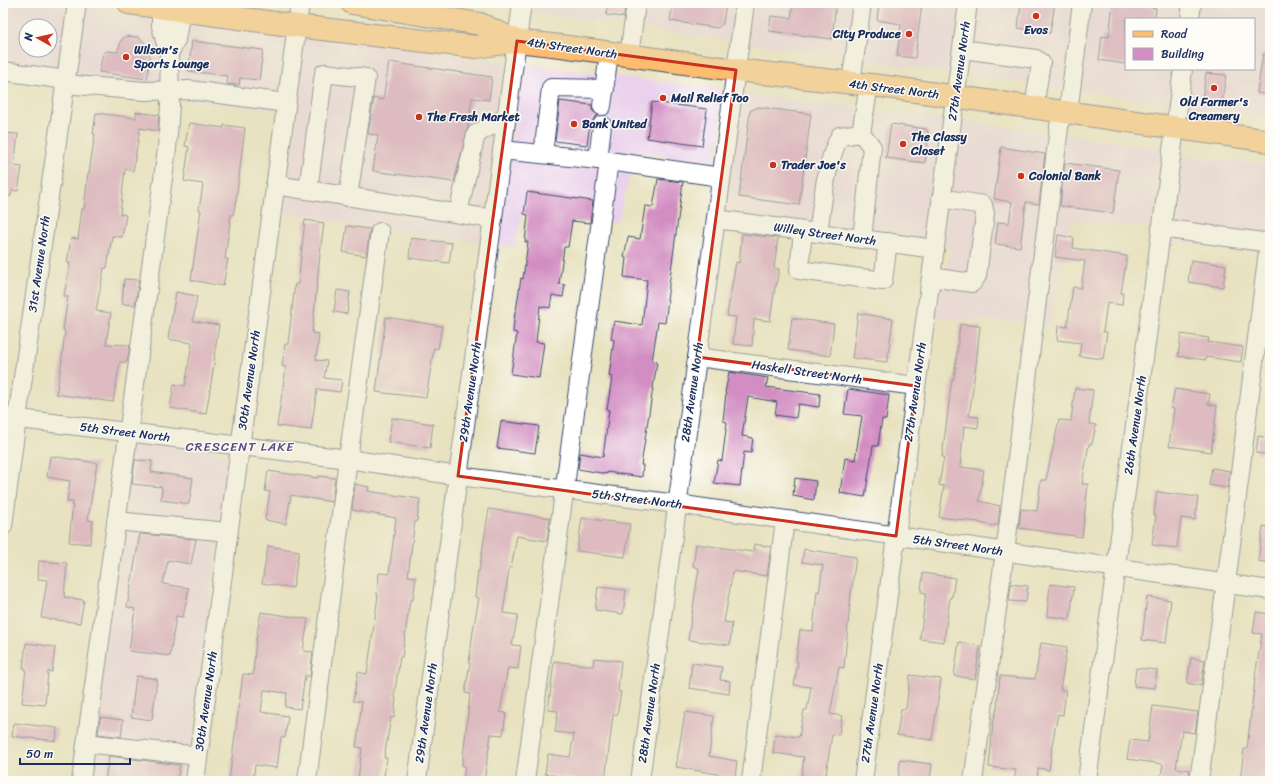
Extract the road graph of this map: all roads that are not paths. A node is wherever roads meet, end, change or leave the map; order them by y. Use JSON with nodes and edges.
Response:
{"nodes":[{"id":1,"x":77,"y":3,"type":"edge"},
{"id":2,"x":129,"y":3,"type":"edge"},
{"id":3,"x":300,"y":3,"type":"edge"},
{"id":4,"x":352,"y":3,"type":"edge"},
{"id":5,"x":522,"y":3,"type":"edge"},
{"id":6,"x":636,"y":3,"type":"edge"},
{"id":7,"x":745,"y":3,"type":"edge"},
{"id":8,"x":862,"y":3,"type":"edge"},
{"id":9,"x":968,"y":3,"type":"edge"},
{"id":10,"x":1082,"y":3,"type":"edge"},
{"id":11,"x":1192,"y":3,"type":"edge"},
{"id":12,"x":413,"y":8,"type":"edge"},
{"id":13,"x":171,"y":9,"type":"junction"},
{"id":14,"x":1190,"y":18,"type":"edge"},
{"id":15,"x":296,"y":26,"type":"junction"},
{"id":16,"x":517,"y":41,"type":"junction"},
{"id":17,"x":962,"y":49,"type":"junction"},
{"id":18,"x":619,"y":54,"type":"junction"},
{"id":19,"x":736,"y":70,"type":"junction"},
{"id":20,"x":1183,"y":70,"type":"edge"},
{"id":21,"x":3,"y":71,"type":"edge"},
{"id":22,"x":66,"y":82,"type":"junction"},
{"id":23,"x":860,"y":84,"type":"junction"},
{"id":24,"x":169,"y":90,"type":"junction"},
{"id":25,"x":955,"y":97,"type":"junction"},
{"id":26,"x":286,"y":103,"type":"junction"},
{"id":27,"x":1034,"y":108,"type":"junction"},
{"id":28,"x":1065,"y":112,"type":"junction"},
{"id":29,"x":507,"y":116,"type":"junction"},
{"id":30,"x":602,"y":125,"type":"dead end"},
{"id":31,"x":1175,"y":128,"type":"junction"},
{"id":32,"x":861,"y":133,"type":"junction"},
{"id":33,"x":1270,"y":141,"type":"edge"},
{"id":34,"x":502,"y":150,"type":"junction"},
{"id":35,"x":543,"y":154,"type":"junction"},
{"id":36,"x":603,"y":161,"type":"junction"},
{"id":37,"x":721,"y":176,"type":"junction"},
{"id":38,"x":275,"y":185,"type":"junction"},
{"id":39,"x":308,"y":190,"type":"junction"},
{"id":40,"x":348,"y":197,"type":"junction"},
{"id":41,"x":941,"y":198,"type":"junction"},
{"id":42,"x":458,"y":213,"type":"junction"},
{"id":43,"x":493,"y":219,"type":"junction"},
{"id":44,"x":716,"y":219,"type":"junction"},
{"id":45,"x":1161,"y":228,"type":"junction"},
{"id":46,"x":380,"y":232,"type":"dead end"},
{"id":47,"x":811,"y":232,"type":"junction"},
{"id":48,"x":862,"y":239,"type":"junction"},
{"id":49,"x":888,"y":242,"type":"junction"},
{"id":50,"x":1270,"y":243,"type":"edge"},
{"id":51,"x":935,"y":248,"type":"junction"},
{"id":52,"x":931,"y":277,"type":"junction"},
{"id":53,"x":697,"y":357,"type":"junction"},
{"id":54,"x":916,"y":386,"type":"junction"},
{"id":55,"x":10,"y":418,"type":"edge"},
{"id":56,"x":128,"y":432,"type":"junction"},
{"id":57,"x":240,"y":446,"type":"junction"},
{"id":58,"x":348,"y":459,"type":"junction"},
{"id":59,"x":458,"y":476,"type":"junction"},
{"id":60,"x":564,"y":490,"type":"junction"},
{"id":61,"x":677,"y":504,"type":"junction"},
{"id":62,"x":785,"y":520,"type":"junction"},
{"id":63,"x":116,"y":521,"type":"junction"},
{"id":64,"x":3,"y":526,"type":"edge"},
{"id":65,"x":228,"y":532,"type":"junction"},
{"id":66,"x":896,"y":536,"type":"junction"},
{"id":67,"x":1005,"y":552,"type":"junction"},
{"id":68,"x":1116,"y":568,"type":"junction"},
{"id":69,"x":1226,"y":584,"type":"junction"},
{"id":70,"x":1270,"y":590,"type":"edge"},
{"id":71,"x":86,"y":742,"type":"junction"},
{"id":72,"x":198,"y":756,"type":"junction"},
{"id":73,"x":81,"y":781,"type":"edge"},
{"id":74,"x":195,"y":781,"type":"edge"},
{"id":75,"x":307,"y":781,"type":"edge"},
{"id":76,"x":417,"y":781,"type":"edge"},
{"id":77,"x":525,"y":781,"type":"edge"},
{"id":78,"x":640,"y":781,"type":"edge"},
{"id":79,"x":751,"y":781,"type":"edge"},
{"id":80,"x":863,"y":781,"type":"edge"},
{"id":81,"x":973,"y":781,"type":"edge"},
{"id":82,"x":1087,"y":781,"type":"edge"},
{"id":83,"x":1199,"y":781,"type":"edge"}],
"edges":[{"from":1,"to":22,"type":"street","name":"31st Avenue North"},
{"from":2,"to":13,"type":"main road","name":"4th Street North"},
{"from":3,"to":15,"type":"street","name":"30th Avenue North"},
{"from":4,"to":12,"type":"main road","name":"4th Street North"},
{"from":5,"to":16,"type":"street","name":"29th Avenue North"},
{"from":6,"to":18,"type":"street"},
{"from":7,"to":19,"type":"street","name":"28th Avenue North"},
{"from":8,"to":23,"type":"street"},
{"from":9,"to":17,"type":"street","name":"27th Avenue North"},
{"from":10,"to":28,"type":"street"},
{"from":11,"to":14,"type":"street"},
{"from":12,"to":16,"type":"main road","name":"4th Street North"},
{"from":13,"to":15,"type":"main road","name":"4th Street North"},
{"from":13,"to":24,"type":"street"},
{"from":15,"to":16,"type":"main road","name":"4th Street North"},
{"from":15,"to":26,"type":"street","name":"30th Avenue North"},
{"from":16,"to":18,"type":"main road","name":"4th Street North"},
{"from":16,"to":29,"type":"street","name":"29th Avenue North"},
{"from":17,"to":25,"type":"street","name":"27th Avenue North"},
{"from":17,"to":27,"type":"street"},
{"from":18,"to":19,"type":"main road","name":"4th Street North"},
{"from":18,"to":35,"type":"street"},
{"from":19,"to":23,"type":"main road","name":"4th Street North"},
{"from":19,"to":37,"type":"street","name":"28th Avenue North"},
{"from":20,"to":31,"type":"street","name":"26th Avenue North"},
{"from":21,"to":22,"type":"street"},
{"from":22,"to":24,"type":"street"},
{"from":22,"to":55,"type":"street","name":"31st Avenue North"},
{"from":23,"to":25,"type":"main road","name":"4th Street North"},
{"from":23,"to":32,"type":"street"},
{"from":24,"to":26,"type":"street"},
{"from":24,"to":56,"type":"street"},
{"from":25,"to":27,"type":"main road","name":"4th Street North"},
{"from":25,"to":41,"type":"street","name":"27th Avenue North"},
{"from":26,"to":38,"type":"street","name":"30th Avenue North"},
{"from":27,"to":28,"type":"main road","name":"4th Street North"},
{"from":28,"to":31,"type":"main road","name":"4th Street North"},
{"from":28,"to":67,"type":"street"},
{"from":29,"to":34,"type":"street","name":"29th Avenue North"},
{"from":29,"to":42,"type":"street"},
{"from":30,"to":36,"type":"street"},
{"from":31,"to":33,"type":"main road","name":"4th Street North"},
{"from":31,"to":45,"type":"street","name":"26th Avenue North"},
{"from":32,"to":47,"type":"street"},
{"from":32,"to":48,"type":"street"},
{"from":34,"to":35,"type":"street"},
{"from":34,"to":43,"type":"street","name":"29th Avenue North"},
{"from":35,"to":36,"type":"street"},
{"from":36,"to":37,"type":"street"},
{"from":36,"to":60,"type":"street"},
{"from":37,"to":44,"type":"street","name":"28th Avenue North"},
{"from":38,"to":39,"type":"street"},
{"from":38,"to":57,"type":"street","name":"30th Avenue North"},
{"from":39,"to":40,"type":"street"},
{"from":39,"to":40,"type":"street"},
{"from":40,"to":42,"type":"street"},
{"from":41,"to":51,"type":"street","name":"27th Avenue North"},
{"from":41,"to":52,"type":"street"},
{"from":42,"to":43,"type":"street"},
{"from":43,"to":59,"type":"street","name":"29th Avenue North"},
{"from":44,"to":47,"type":"street","name":"Willey Street North"},
{"from":44,"to":53,"type":"street","name":"28th Avenue North"},
{"from":45,"to":50,"type":"street"},
{"from":45,"to":68,"type":"street","name":"26th Avenue North"},
{"from":46,"to":58,"type":"street"},
{"from":47,"to":48,"type":"street","name":"Willey Street North"},
{"from":47,"to":49,"type":"street"},
{"from":48,"to":49,"type":"street","name":"Willey Street North"},
{"from":49,"to":51,"type":"street","name":"Willey Street North"},
{"from":50,"to":69,"type":"street"},
{"from":51,"to":52,"type":"street","name":"27th Avenue North"},
{"from":52,"to":54,"type":"street","name":"27th Avenue North"},
{"from":53,"to":54,"type":"street","name":"Haskell Street North"},
{"from":53,"to":61,"type":"street","name":"28th Avenue North"},
{"from":54,"to":66,"type":"street","name":"27th Avenue North"},
{"from":55,"to":56,"type":"street","name":"5th Street North"},
{"from":55,"to":64,"type":"street","name":"31st Avenue North"},
{"from":56,"to":57,"type":"street","name":"5th Street North"},
{"from":56,"to":63,"type":"street"},
{"from":57,"to":58,"type":"street","name":"5th Street North"},
{"from":57,"to":65,"type":"street","name":"30th Avenue North"},
{"from":58,"to":59,"type":"street","name":"5th Street North"},
{"from":58,"to":75,"type":"street"},
{"from":59,"to":60,"type":"street","name":"5th Street North"},
{"from":59,"to":76,"type":"street","name":"29th Avenue North"},
{"from":60,"to":61,"type":"street","name":"5th Street North"},
{"from":60,"to":77,"type":"street"},
{"from":61,"to":62,"type":"street","name":"5th Street North"},
{"from":61,"to":78,"type":"street","name":"28th Avenue North"},
{"from":62,"to":66,"type":"street","name":"5th Street North"},
{"from":62,"to":79,"type":"street"},
{"from":63,"to":65,"type":"street"},
{"from":63,"to":71,"type":"street"},
{"from":65,"to":72,"type":"street","name":"30th Avenue North"},
{"from":66,"to":67,"type":"street","name":"5th Street North"},
{"from":66,"to":80,"type":"street","name":"27th Avenue North"},
{"from":67,"to":68,"type":"street","name":"5th Street North"},
{"from":67,"to":81,"type":"street"},
{"from":68,"to":69,"type":"street","name":"5th Street North"},
{"from":68,"to":82,"type":"street","name":"26th Avenue North"},
{"from":69,"to":70,"type":"street","name":"5th Street North"},
{"from":69,"to":83,"type":"street"},
{"from":71,"to":72,"type":"street"},
{"from":71,"to":73,"type":"street"},
{"from":72,"to":74,"type":"street","name":"30th Avenue North"}]}
